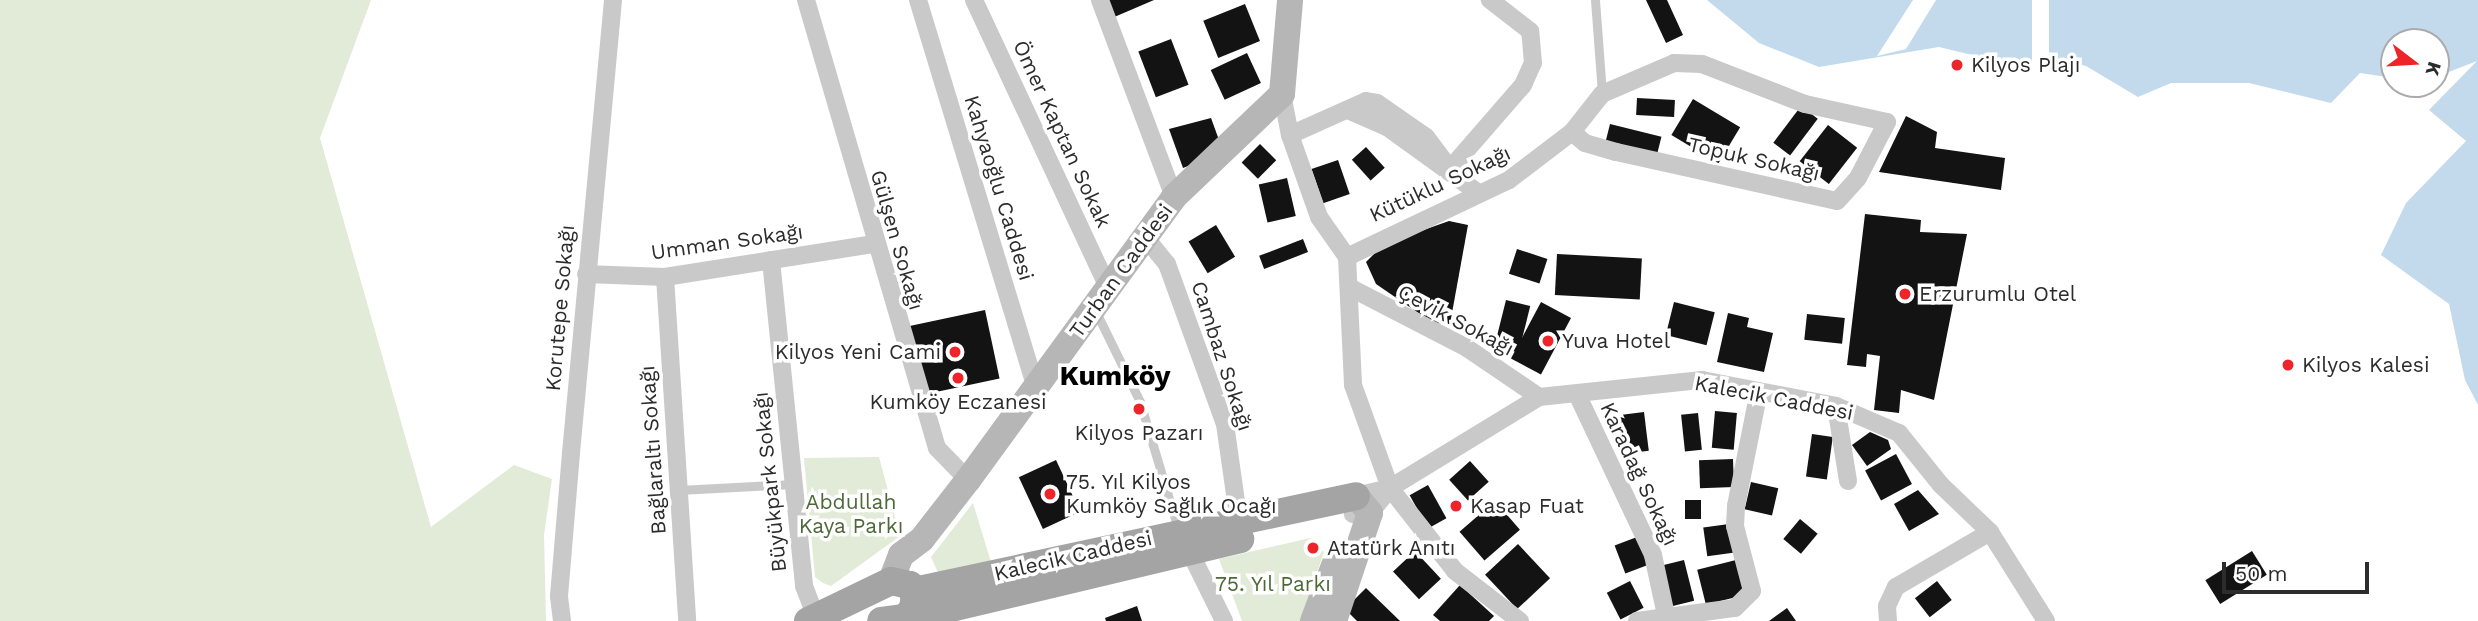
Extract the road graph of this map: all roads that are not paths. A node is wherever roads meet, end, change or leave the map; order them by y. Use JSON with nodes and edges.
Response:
{"nodes":[{"id":1,"x":613,"y":0,"type":"edge"},
{"id":2,"x":806,"y":0,"type":"edge"},
{"id":3,"x":918,"y":0,"type":"edge"},
{"id":4,"x":974,"y":0,"type":"edge"},
{"id":5,"x":1100,"y":0,"type":"edge"},
{"id":6,"x":1290,"y":0,"type":"edge"},
{"id":7,"x":1490,"y":0,"type":"edge"},
{"id":8,"x":1595,"y":0,"type":"edge"},
{"id":9,"x":1282,"y":94,"type":"junction"},
{"id":10,"x":1602,"y":94,"type":"junction"},
{"id":11,"x":1572,"y":132,"type":"junction"},
{"id":12,"x":1290,"y":135,"type":"junction"},
{"id":13,"x":1450,"y":169,"type":"junction"},
{"id":14,"x":1477,"y":192,"type":"junction"},
{"id":15,"x":1174,"y":197,"type":"junction"},
{"id":16,"x":1145,"y":237,"type":"junction"},
{"id":17,"x":874,"y":244,"type":"junction"},
{"id":18,"x":1347,"y":257,"type":"junction"},
{"id":19,"x":771,"y":260,"type":"junction"},
{"id":20,"x":586,"y":274,"type":"junction"},
{"id":21,"x":665,"y":277,"type":"junction"},
{"id":22,"x":1349,"y":287,"type":"junction"},
{"id":23,"x":1101,"y":298,"type":"junction"},
{"id":24,"x":1036,"y":389,"type":"junction"},
{"id":25,"x":1759,"y":391,"type":"junction"},
{"id":26,"x":1577,"y":394,"type":"junction"},
{"id":27,"x":1539,"y":397,"type":"junction"},
{"id":28,"x":1836,"y":406,"type":"junction"},
{"id":29,"x":968,"y":480,"type":"junction"},
{"id":30,"x":1848,"y":481,"type":"dead end"},
{"id":31,"x":794,"y":484,"type":"junction"},
{"id":32,"x":1390,"y":488,"type":"junction"},
{"id":33,"x":678,"y":490,"type":"junction"},
{"id":34,"x":1360,"y":508,"type":"junction"},
{"id":35,"x":1240,"y":529,"type":"junction"},
{"id":36,"x":1990,"y":532,"type":"junction"},
{"id":37,"x":1184,"y":541,"type":"junction"},
{"id":38,"x":898,"y":606,"type":"edge"},
{"id":39,"x":1888,"y":614,"type":"edge"},
{"id":40,"x":1666,"y":615,"type":"junction"},
{"id":41,"x":812,"y":617,"type":"edge"},
{"id":42,"x":1329,"y":617,"type":"edge"},
{"id":43,"x":562,"y":621,"type":"edge"},
{"id":44,"x":687,"y":621,"type":"edge"},
{"id":45,"x":1224,"y":621,"type":"edge"},
{"id":46,"x":1520,"y":621,"type":"edge"},
{"id":47,"x":1637,"y":621,"type":"edge"},
{"id":48,"x":2046,"y":621,"type":"edge"}],
"edges":[{"from":1,"to":20,"type":"street","name":"Korutepe Sokağı"},
{"from":2,"to":17,"type":"street","name":"Gülşen Sokağı"},
{"from":3,"to":24,"type":"street","name":"Kahyaoğlu Caddesi"},
{"from":4,"to":23,"type":"street","name":"Ömer Kaptan Sokak"},
{"from":5,"to":15,"type":"street"},
{"from":6,"to":9,"type":"main road"},
{"from":7,"to":13,"type":"street"},
{"from":8,"to":10,"type":"lane"},
{"from":9,"to":12,"type":"street"},
{"from":9,"to":15,"type":"main road","name":"Turban Caddesi"},
{"from":10,"to":11,"type":"street","name":"Kütüklu Sokağı"},
{"from":10,"to":11,"type":"street","name":"Topuk Sokağı"},
{"from":11,"to":14,"type":"street","name":"Kütüklu Sokağı"},
{"from":12,"to":13,"type":"street"},
{"from":12,"to":18,"type":"street"},
{"from":13,"to":14,"type":"street"},
{"from":14,"to":18,"type":"street","name":"Kütüklu Sokağı"},
{"from":15,"to":16,"type":"main road","name":"Turban Caddesi"},
{"from":16,"to":23,"type":"main road","name":"Turban Caddesi"},
{"from":16,"to":35,"type":"street","name":"Cambaz Sokağı"},
{"from":17,"to":19,"type":"street","name":"Umman Sokağı"},
{"from":17,"to":29,"type":"street","name":"Gülşen Sokağı"},
{"from":18,"to":22,"type":"street"},
{"from":19,"to":21,"type":"street","name":"Umman Sokağı"},
{"from":19,"to":31,"type":"street","name":"Büyükpark Sokağı"},
{"from":20,"to":21,"type":"street","name":"Umman Sokağı"},
{"from":20,"to":43,"type":"street","name":"Korutepe Sokağı"},
{"from":21,"to":33,"type":"street","name":"Bağlaraltı Sokağı"},
{"from":22,"to":27,"type":"street","name":"Çevik Sokağı"},
{"from":22,"to":32,"type":"street"},
{"from":23,"to":24,"type":"main road","name":"Turban Caddesi"},
{"from":23,"to":37,"type":"lane"},
{"from":24,"to":29,"type":"main road","name":"Turban Caddesi"},
{"from":25,"to":26,"type":"street","name":"Kalecik Caddesi"},
{"from":25,"to":28,"type":"street","name":"Kalecik Caddesi"},
{"from":25,"to":40,"type":"street"},
{"from":26,"to":27,"type":"street","name":"Kalecik Caddesi"},
{"from":26,"to":40,"type":"street","name":"Karadağ Sokağı"},
{"from":27,"to":32,"type":"street","name":"Kalecik Caddesi"},
{"from":28,"to":30,"type":"street"},
{"from":28,"to":36,"type":"street","name":"Kalecik Caddesi"},
{"from":29,"to":38,"type":"main road","name":"Turban Caddesi"},
{"from":31,"to":33,"type":"lane"},
{"from":31,"to":41,"type":"street","name":"Büyükpark Sokağı"},
{"from":32,"to":34,"type":"street","name":"Kalecik Caddesi"},
{"from":32,"to":46,"type":"street"},
{"from":33,"to":44,"type":"street","name":"Bağlaraltı Sokağı"},
{"from":34,"to":35,"type":"main road","name":"Kalecik Caddesi"},
{"from":34,"to":42,"type":"main road"},
{"from":35,"to":37,"type":"main road","name":"Kalecik Caddesi"},
{"from":36,"to":39,"type":"street"},
{"from":36,"to":48,"type":"street","name":"Kalecik Caddesi"},
{"from":37,"to":38,"type":"main road","name":"Kalecik Caddesi"},
{"from":37,"to":45,"type":"street"},
{"from":38,"to":41,"type":"main road"},
{"from":40,"to":47,"type":"street"}]}
